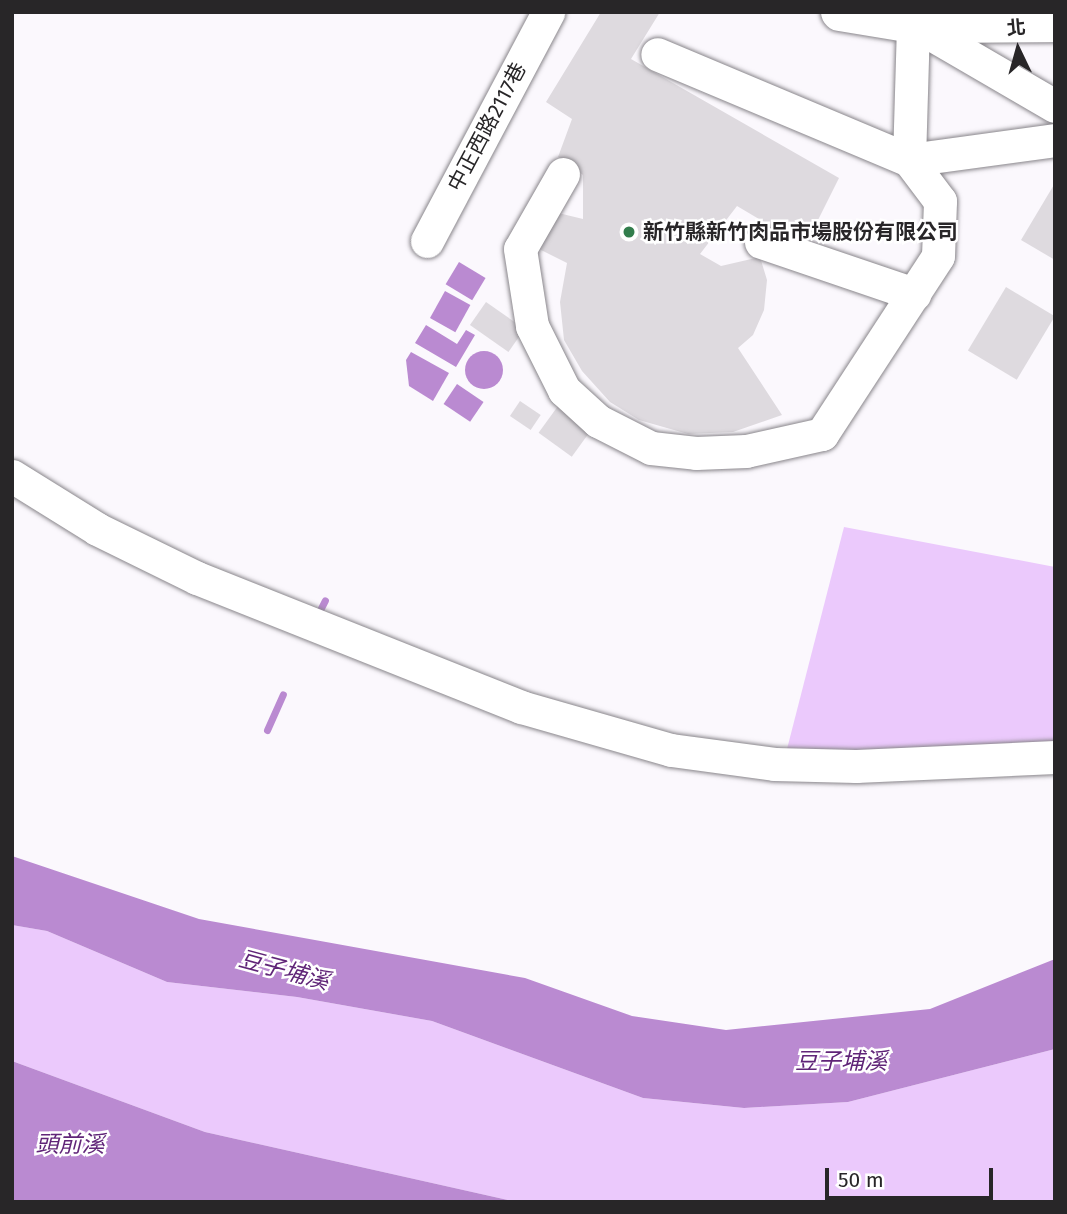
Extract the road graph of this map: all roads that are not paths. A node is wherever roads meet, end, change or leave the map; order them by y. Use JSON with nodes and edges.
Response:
{"nodes":[{"id":1,"x":548,"y":12,"type":"edge"},
{"id":2,"x":840,"y":12,"type":"edge"},
{"id":3,"x":905,"y":18,"type":"edge"},
{"id":4,"x":1055,"y":23,"type":"edge"},
{"id":5,"x":657,"y":54,"type":"dead end"},
{"id":6,"x":1055,"y":106,"type":"edge"},
{"id":7,"x":1055,"y":140,"type":"edge"},
{"id":8,"x":909,"y":160,"type":"junction"},
{"id":9,"x":563,"y":174,"type":"dead end"},
{"id":10,"x":427,"y":241,"type":"dead end"},
{"id":11,"x":761,"y":242,"type":"dead end"},
{"id":12,"x":914,"y":294,"type":"junction"},
{"id":13,"x":12,"y":476,"type":"edge"},
{"id":14,"x":1055,"y":757,"type":"edge"}],
"edges":[{"from":1,"to":10,"type":"street","name":"中正西路2117巷"},
{"from":2,"to":3,"type":"main road"},
{"from":3,"to":4,"type":"main road"},
{"from":3,"to":6,"type":"street"},
{"from":3,"to":8,"type":"street"},
{"from":5,"to":8,"type":"street"},
{"from":7,"to":8,"type":"street"},
{"from":8,"to":12,"type":"street"},
{"from":9,"to":12,"type":"street"},
{"from":11,"to":12,"type":"street"},
{"from":13,"to":14,"type":"street"}]}
